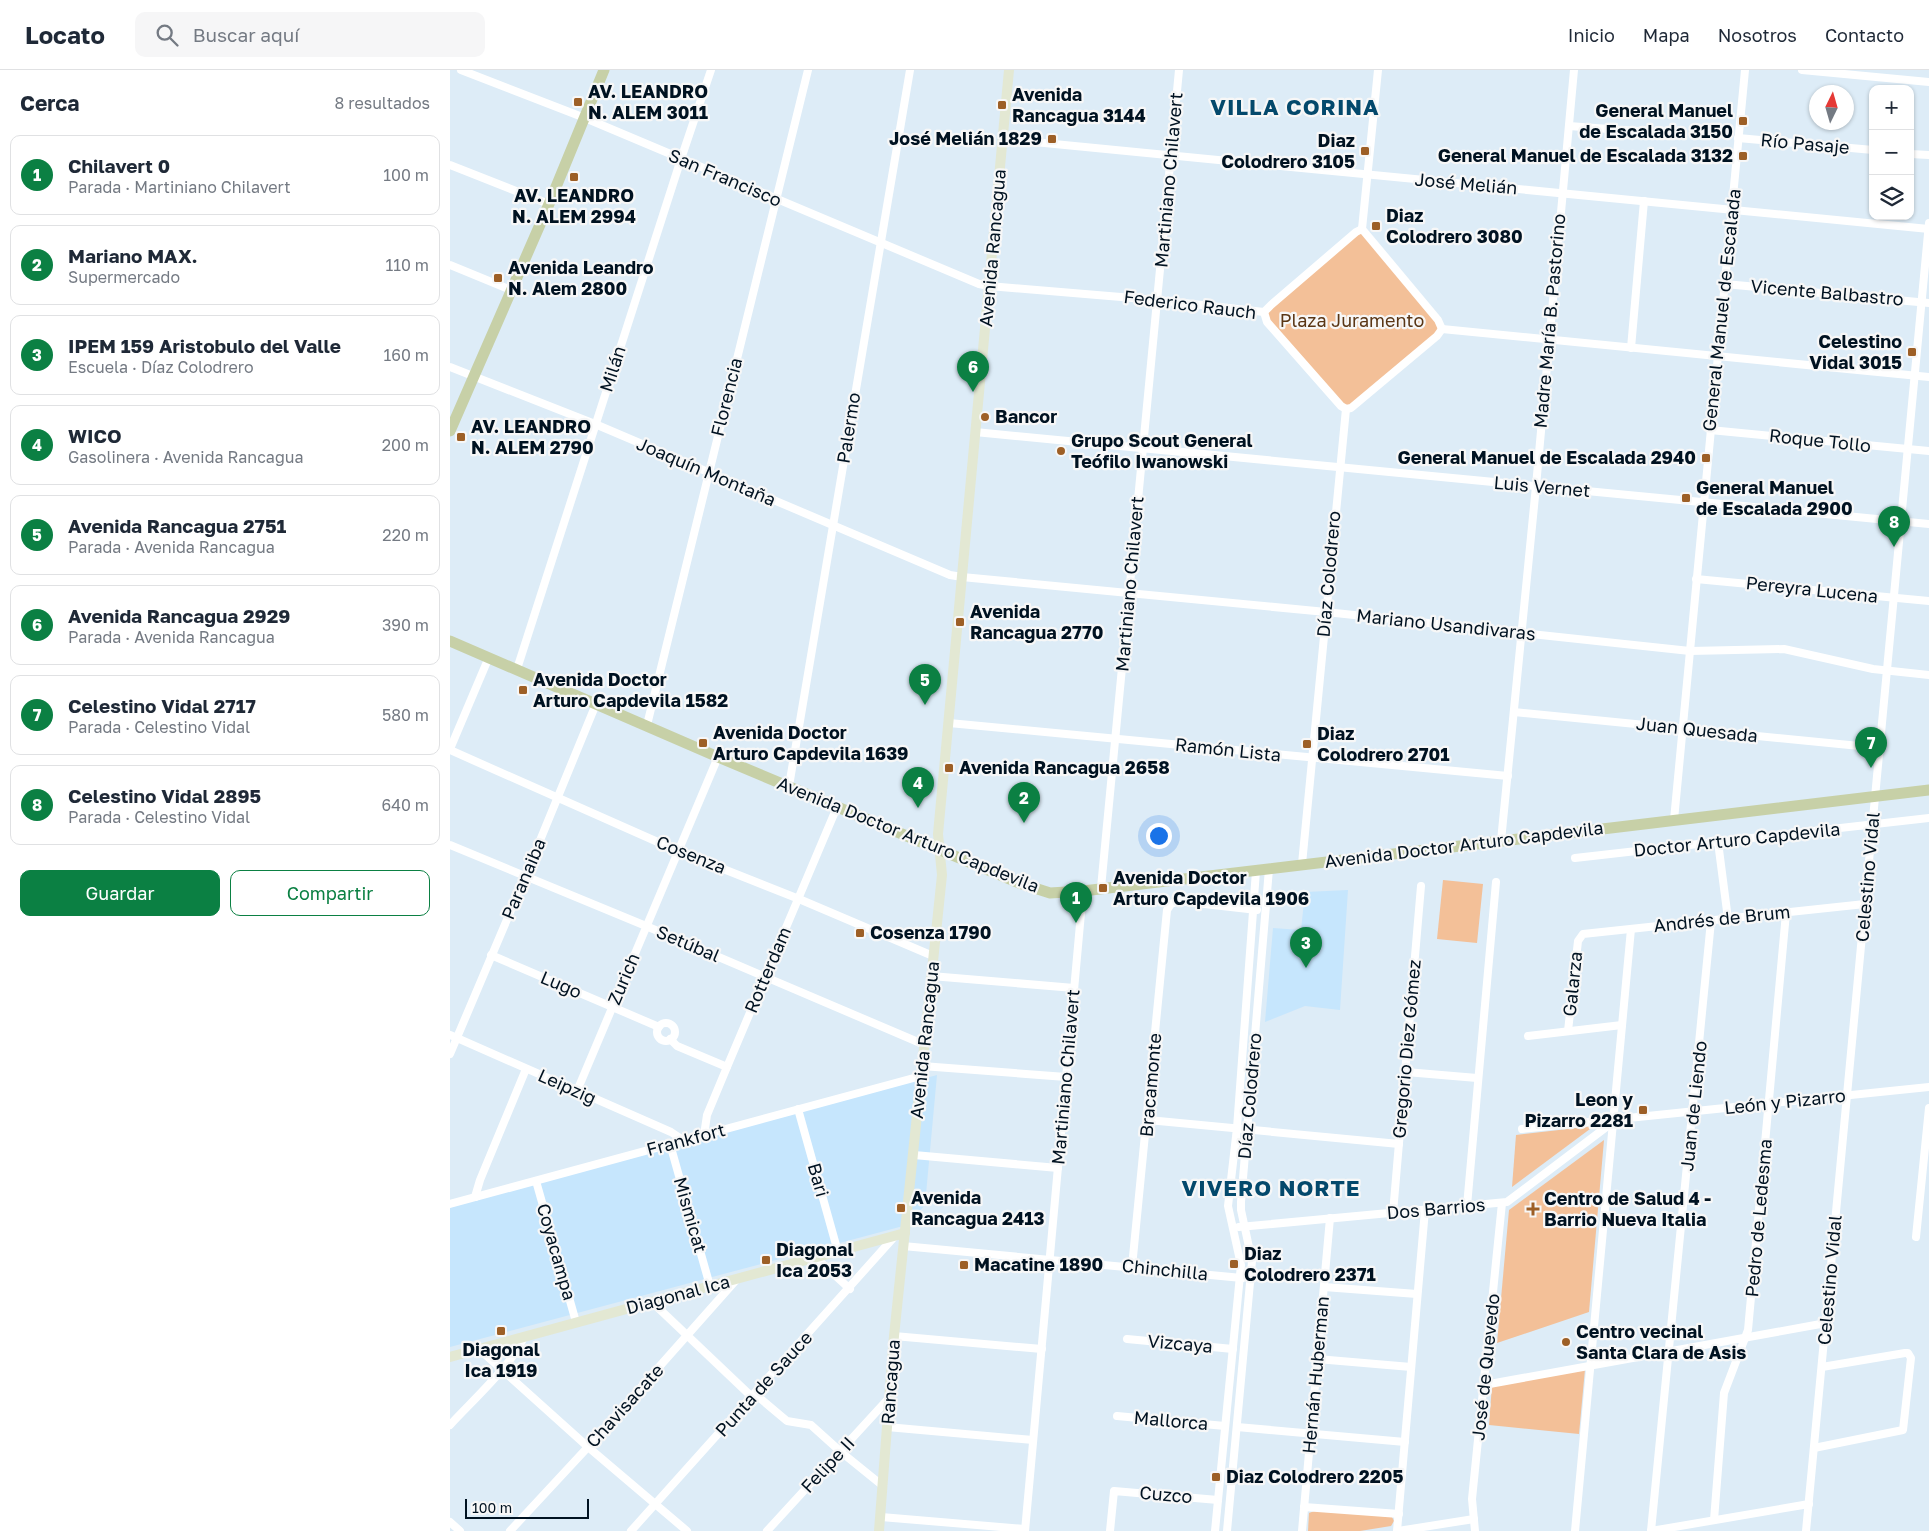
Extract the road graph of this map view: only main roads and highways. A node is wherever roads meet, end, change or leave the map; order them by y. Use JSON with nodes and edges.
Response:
{"nodes":[{"id":1,"x":604,"y":70,"type":"edge"},
{"id":2,"x":1009,"y":70,"type":"edge"},
{"id":3,"x":450,"y":431,"type":"edge"},
{"id":4,"x":450,"y":641,"type":"edge"},
{"id":5,"x":1929,"y":790,"type":"edge"},
{"id":6,"x":938,"y":850,"type":"junction"},
{"id":7,"x":900,"y":1234,"type":"junction"},
{"id":8,"x":450,"y":1357,"type":"edge"},
{"id":9,"x":880,"y":1531,"type":"edge"}],
"edges":[{"from":1,"to":3,"type":"main road"},
{"from":2,"to":6,"type":"main road","name":"Avenida Rancagua"},
{"from":4,"to":6,"type":"main road","name":"Avenida Doctor Arturo Capdevila"},
{"from":5,"to":6,"type":"main road","name":"Avenida Doctor Arturo Capdevila"},
{"from":6,"to":7,"type":"main road","name":"Avenida Rancagua"},
{"from":7,"to":8,"type":"main road","name":"Diagonal Ica"},
{"from":7,"to":9,"type":"main road","name":"Rancagua"}]}
